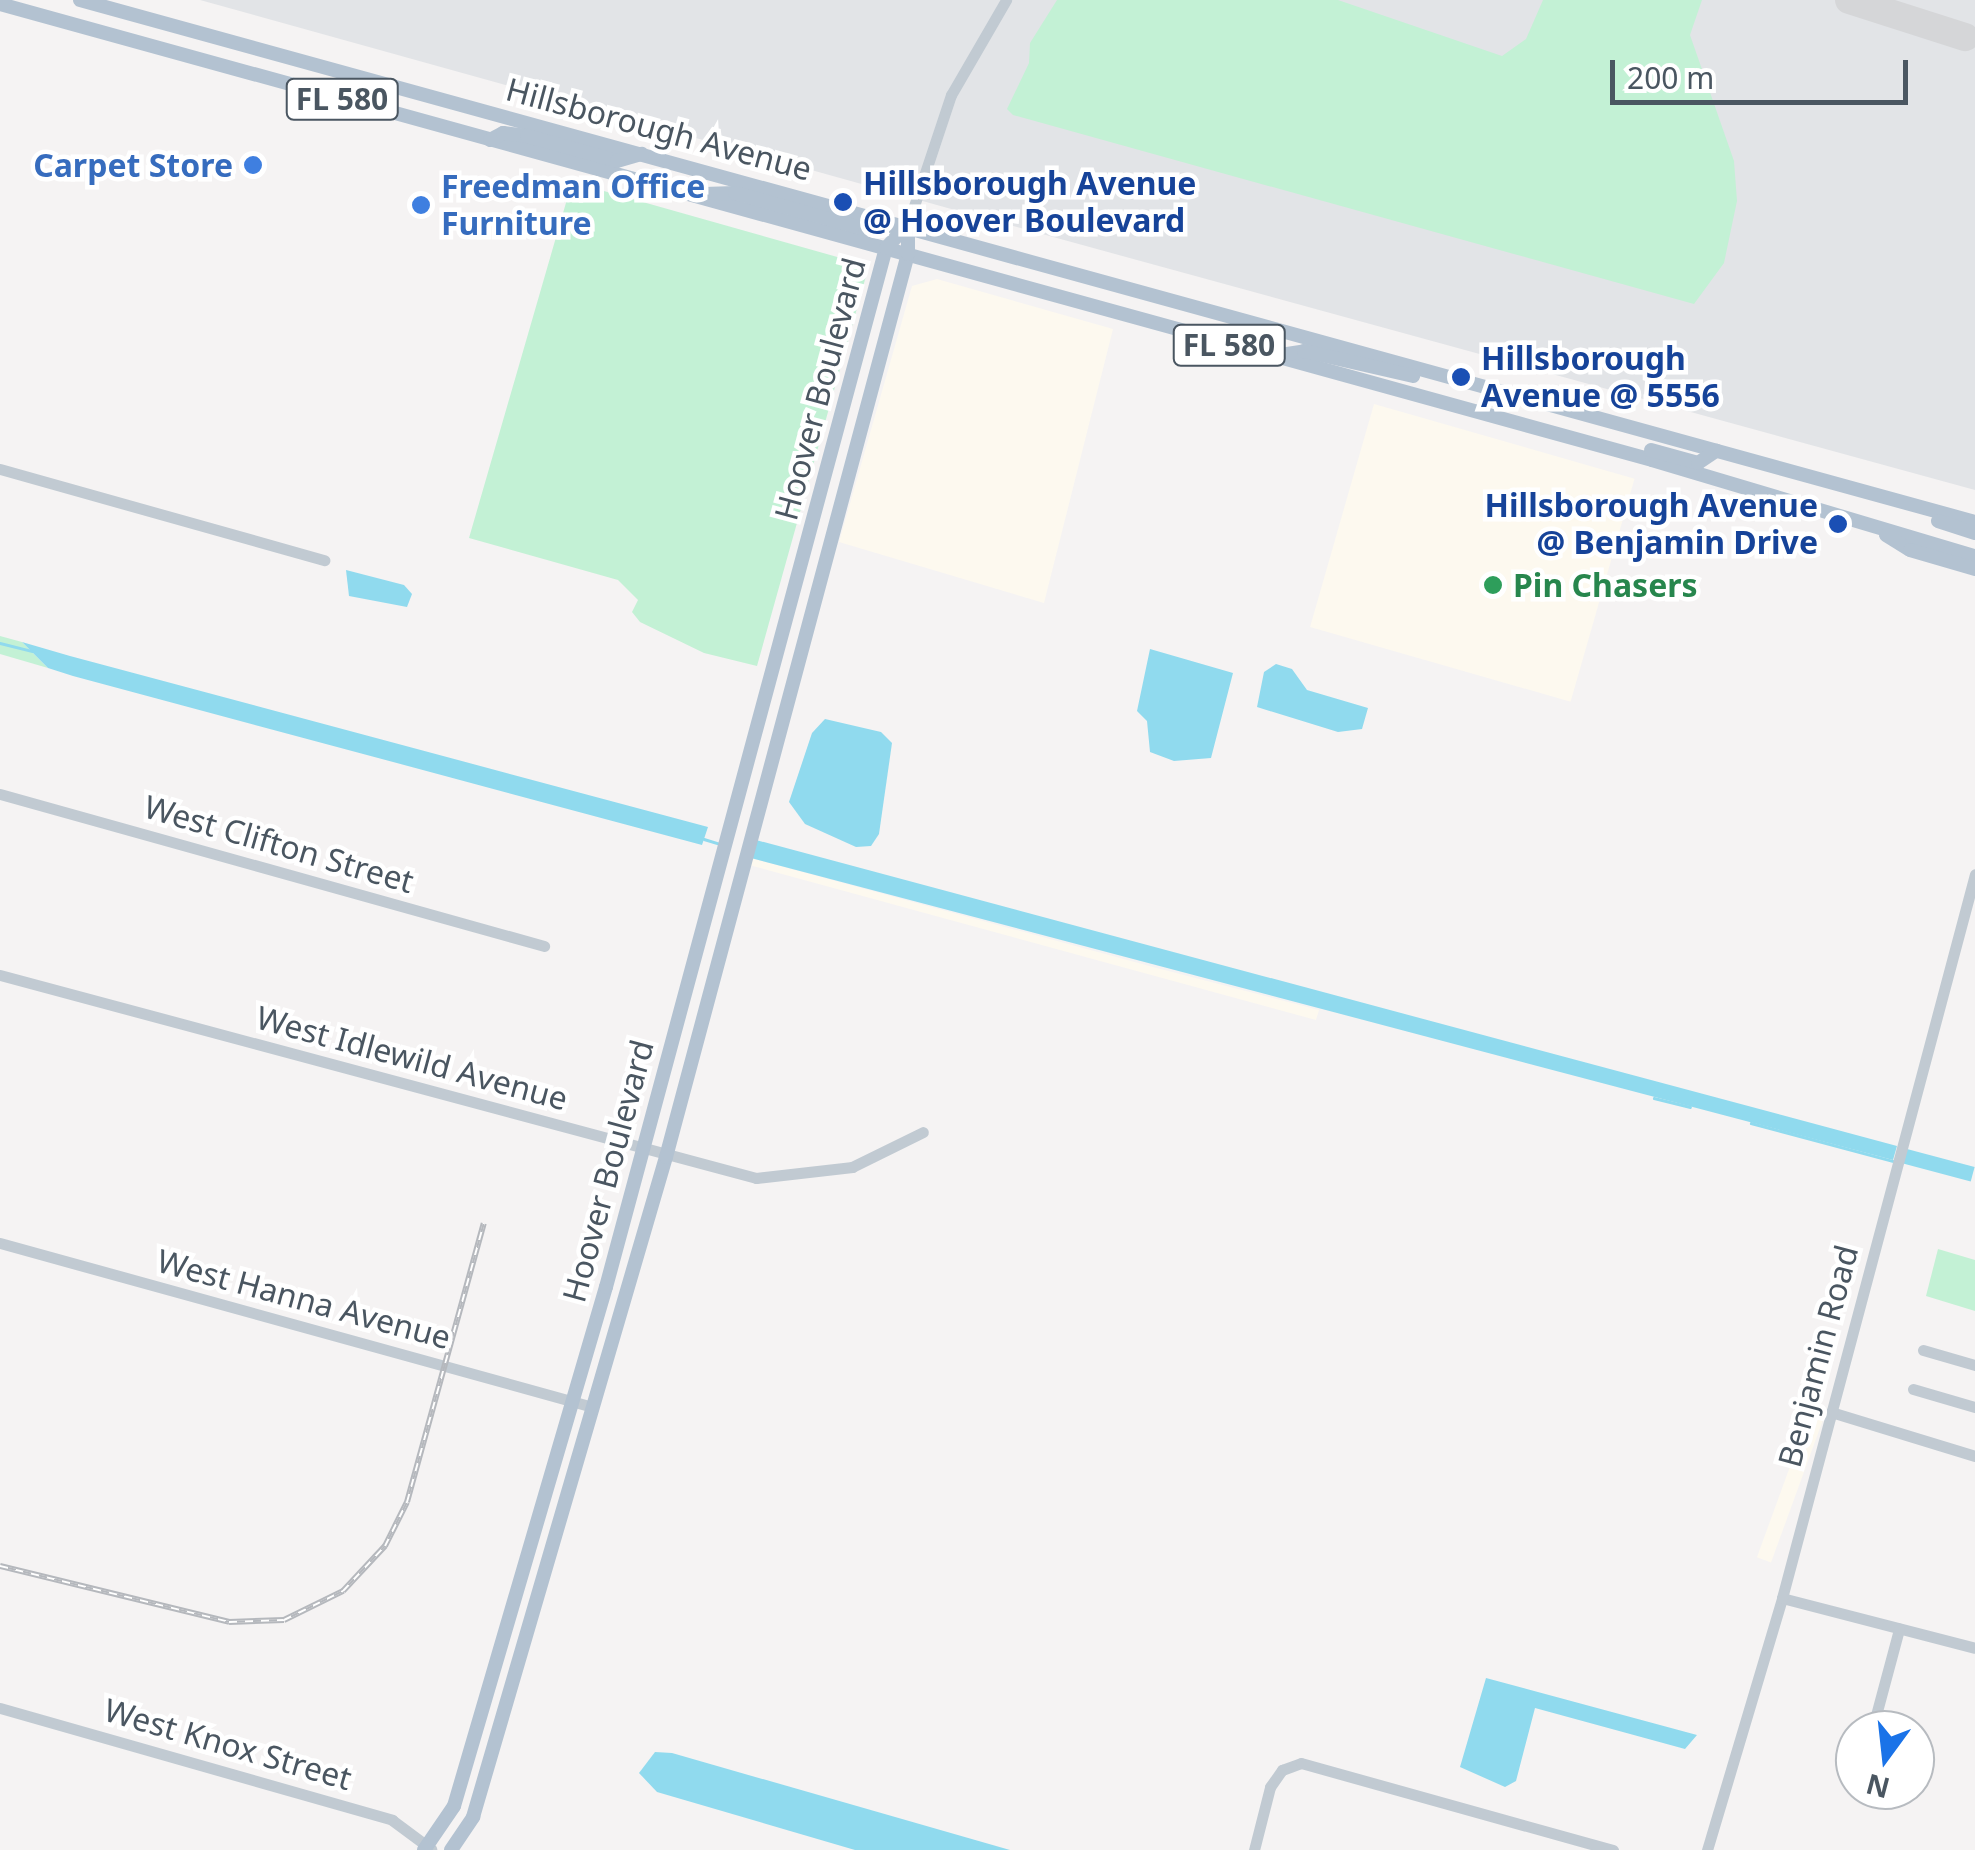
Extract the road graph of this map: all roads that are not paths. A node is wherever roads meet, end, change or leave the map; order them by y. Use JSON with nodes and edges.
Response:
{"nodes":[{"id":1,"x":80,"y":0,"type":"edge"},
{"id":2,"x":1006,"y":0,"type":"edge"},
{"id":3,"x":0,"y":4,"type":"edge"},
{"id":4,"x":490,"y":140,"type":"junction"},
{"id":5,"x":642,"y":154,"type":"junction"},
{"id":6,"x":684,"y":194,"type":"junction"},
{"id":7,"x":908,"y":224,"type":"junction"},
{"id":8,"x":886,"y":248,"type":"junction"},
{"id":9,"x":908,"y":254,"type":"junction"},
{"id":10,"x":1274,"y":356,"type":"junction"},
{"id":11,"x":1434,"y":376,"type":"junction"},
{"id":12,"x":1573,"y":439,"type":"junction"},
{"id":13,"x":1716,"y":451,"type":"junction"},
{"id":14,"x":0,"y":469,"type":"edge"},
{"id":15,"x":1793,"y":472,"type":"junction"},
{"id":16,"x":1975,"y":522,"type":"edge"},
{"id":17,"x":1868,"y":524,"type":"junction"},
{"id":18,"x":1975,"y":534,"type":"edge"},
{"id":19,"x":1975,"y":556,"type":"edge"},
{"id":20,"x":324,"y":560,"type":"dead end"},
{"id":21,"x":1975,"y":569,"type":"edge"},
{"id":22,"x":0,"y":794,"type":"edge"},
{"id":23,"x":1975,"y":874,"type":"edge"},
{"id":24,"x":544,"y":946,"type":"dead end"},
{"id":25,"x":0,"y":975,"type":"edge"},
{"id":26,"x":923,"y":1132,"type":"dead end"},
{"id":27,"x":641,"y":1148,"type":"junction"},
{"id":28,"x":666,"y":1157,"type":"junction"},
{"id":29,"x":0,"y":1243,"type":"edge"},
{"id":30,"x":1924,"y":1350,"type":"dead end"},
{"id":31,"x":1975,"y":1365,"type":"edge"},
{"id":32,"x":1912,"y":1389,"type":"dead end"},
{"id":33,"x":573,"y":1400,"type":"junction"},
{"id":34,"x":594,"y":1406,"type":"junction"},
{"id":35,"x":1975,"y":1407,"type":"edge"},
{"id":36,"x":1831,"y":1412,"type":"junction"},
{"id":37,"x":1975,"y":1456,"type":"edge"},
{"id":38,"x":1782,"y":1598,"type":"junction"},
{"id":39,"x":1899,"y":1628,"type":"junction"},
{"id":40,"x":1975,"y":1648,"type":"edge"},
{"id":41,"x":0,"y":1708,"type":"edge"},
{"id":42,"x":1877,"y":1710,"type":"edge"},
{"id":43,"x":428,"y":1849,"type":"edge"},
{"id":44,"x":451,"y":1850,"type":"edge"},
{"id":45,"x":1254,"y":1850,"type":"edge"},
{"id":46,"x":1613,"y":1850,"type":"edge"},
{"id":47,"x":1706,"y":1850,"type":"edge"}],
"edges":[{"from":1,"to":5,"type":"main road","name":"Hillsborough Avenue","number":"FL 580"},
{"from":2,"to":7,"type":"street"},
{"from":3,"to":4,"type":"main road","name":"Hillsborough Avenue","number":"FL 580"},
{"from":4,"to":5,"type":"main road"},
{"from":4,"to":6,"type":"main road","name":"Hillsborough Avenue","number":"FL 580"},
{"from":5,"to":7,"type":"main road","name":"Hillsborough Avenue","number":"FL 580"},
{"from":6,"to":7,"type":"main road"},
{"from":6,"to":8,"type":"main road","name":"Hillsborough Avenue","number":"FL 580"},
{"from":7,"to":8,"type":"main road","name":"Hoover Boulevard"},
{"from":7,"to":9,"type":"main road","name":"Hoover Boulevard"},
{"from":7,"to":11,"type":"main road","name":"Hillsborough Avenue","number":"FL 580"},
{"from":8,"to":9,"type":"main road","name":"Hillsborough Avenue","number":"FL 580"},
{"from":8,"to":27,"type":"main road","name":"Hoover Boulevard"},
{"from":9,"to":10,"type":"main road","name":"Hillsborough Avenue","number":"FL 580"},
{"from":9,"to":28,"type":"main road","name":"Hoover Boulevard"},
{"from":10,"to":11,"type":"main road"},
{"from":10,"to":12,"type":"main road","name":"Hillsborough Avenue","number":"FL 580"},
{"from":11,"to":13,"type":"main road","name":"Hillsborough Avenue","number":"FL 580"},
{"from":12,"to":13,"type":"main road"},
{"from":12,"to":17,"type":"main road","name":"Hillsborough Avenue","number":"FL 580"},
{"from":13,"to":15,"type":"main road","name":"Hillsborough Avenue","number":"FL 580"},
{"from":14,"to":20,"type":"street"},
{"from":15,"to":16,"type":"main road","name":"Hillsborough Avenue","number":"FL 580"},
{"from":15,"to":18,"type":"main road"},
{"from":17,"to":19,"type":"main road","name":"Hillsborough Avenue","number":"FL 580"},
{"from":17,"to":21,"type":"main road"},
{"from":22,"to":24,"type":"street","name":"West Clifton Street"},
{"from":23,"to":36,"type":"street","name":"Benjamin Road"},
{"from":25,"to":27,"type":"street","name":"West Idlewild Avenue"},
{"from":26,"to":28,"type":"street","name":"West Idlewild Avenue"},
{"from":27,"to":28,"type":"street","name":"West Idlewild Avenue"},
{"from":27,"to":33,"type":"main road","name":"Hoover Boulevard"},
{"from":28,"to":34,"type":"main road","name":"Hoover Boulevard"},
{"from":29,"to":33,"type":"street","name":"West Hanna Avenue"},
{"from":30,"to":31,"type":"street"},
{"from":32,"to":35,"type":"street"},
{"from":33,"to":34,"type":"street","name":"West Hanna Avenue"},
{"from":33,"to":43,"type":"main road","name":"Hoover Boulevard"},
{"from":34,"to":44,"type":"main road","name":"Hoover Boulevard"},
{"from":36,"to":37,"type":"street"},
{"from":36,"to":38,"type":"street","name":"Benjamin Road"},
{"from":38,"to":39,"type":"street"},
{"from":38,"to":47,"type":"street","name":"Benjamin Road"},
{"from":39,"to":40,"type":"street"},
{"from":39,"to":42,"type":"street"},
{"from":41,"to":43,"type":"street","name":"West Knox Street"},
{"from":45,"to":46,"type":"street"}]}
